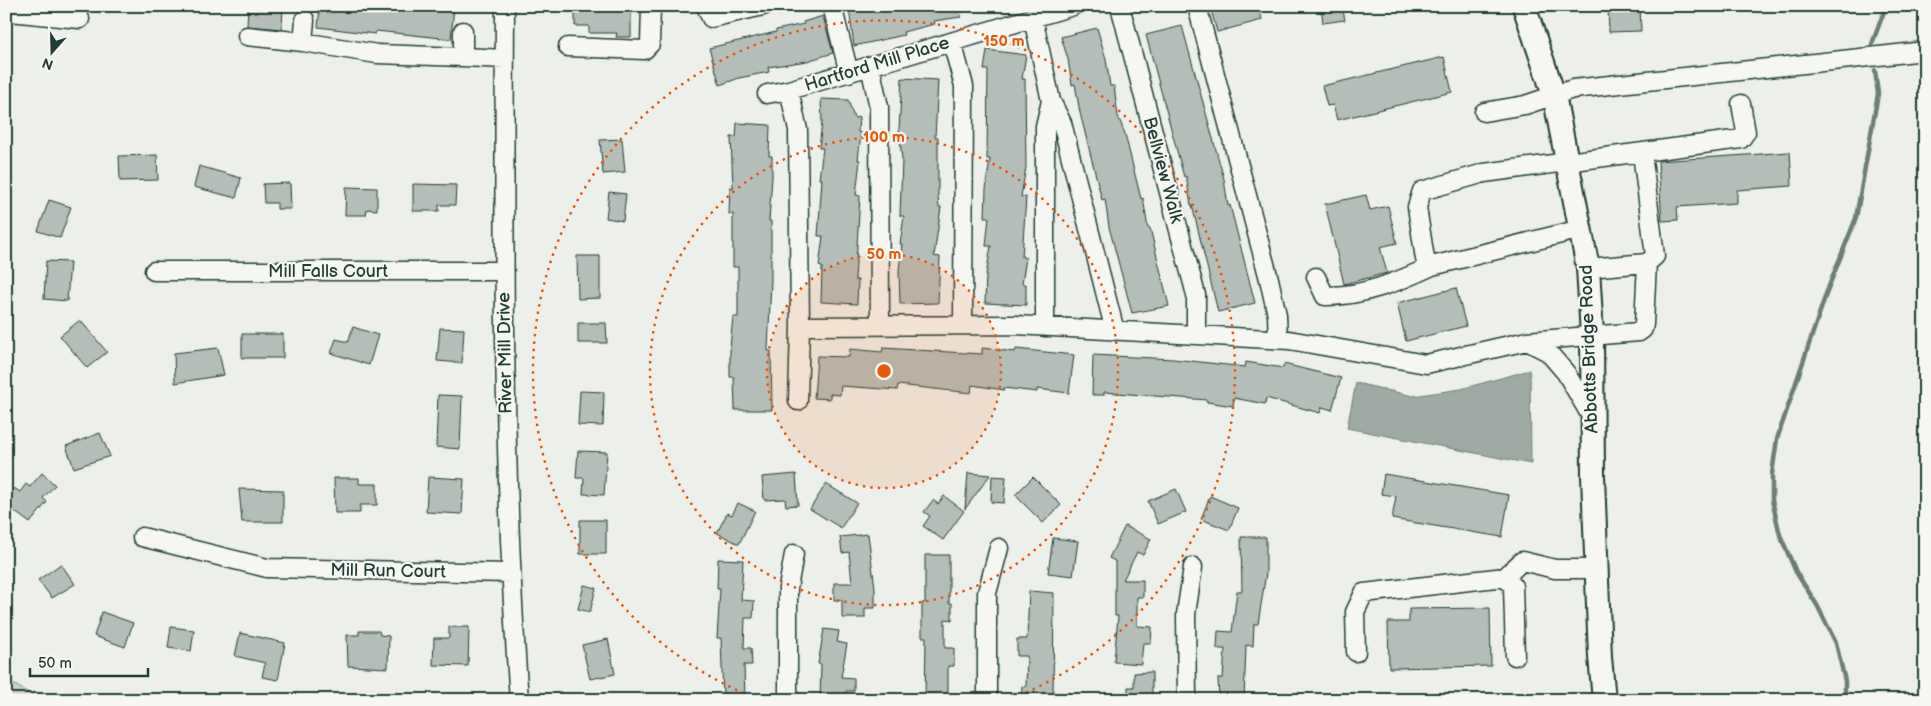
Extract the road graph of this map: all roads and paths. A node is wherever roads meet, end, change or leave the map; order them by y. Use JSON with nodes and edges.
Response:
{"nodes":[{"id":1,"x":6,"y":6,"type":"edge"},
{"id":2,"x":505,"y":6,"type":"edge"},
{"id":3,"x":651,"y":6,"type":"edge"},
{"id":4,"x":706,"y":6,"type":"edge"},
{"id":5,"x":763,"y":6,"type":"edge"},
{"id":6,"x":832,"y":6,"type":"edge"},
{"id":7,"x":1073,"y":6,"type":"edge"},
{"id":8,"x":1120,"y":6,"type":"edge"},
{"id":9,"x":1198,"y":6,"type":"edge"},
{"id":10,"x":1524,"y":6,"type":"edge"},
{"id":11,"x":1030,"y":14,"type":"edge"},
{"id":12,"x":80,"y":19,"type":"dead end"},
{"id":13,"x":306,"y":20,"type":"dead end"},
{"id":14,"x":463,"y":31,"type":"dead end"},
{"id":15,"x":247,"y":36,"type":"dead end"},
{"id":16,"x":303,"y":42,"type":"junction"},
{"id":17,"x":952,"y":42,"type":"junction"},
{"id":18,"x":569,"y":48,"type":"dead end"},
{"id":19,"x":1925,"y":51,"type":"edge"},
{"id":20,"x":463,"y":57,"type":"junction"},
{"id":21,"x":505,"y":59,"type":"junction"},
{"id":22,"x":870,"y":66,"type":"junction"},
{"id":23,"x":848,"y":73,"type":"junction"},
{"id":24,"x":788,"y":90,"type":"junction"},
{"id":25,"x":767,"y":94,"type":"dead end"},
{"id":26,"x":1554,"y":95,"type":"junction"},
{"id":27,"x":1051,"y":102,"type":"junction"},
{"id":28,"x":1742,"y":104,"type":"dead end"},
{"id":29,"x":1484,"y":112,"type":"dead end"},
{"id":30,"x":1642,"y":153,"type":"junction"},
{"id":31,"x":1568,"y":161,"type":"junction"},
{"id":32,"x":1581,"y":229,"type":"junction"},
{"id":33,"x":1647,"y":263,"type":"junction"},
{"id":34,"x":1432,"y":266,"type":"junction"},
{"id":35,"x":1588,"y":268,"type":"junction"},
{"id":36,"x":154,"y":271,"type":"dead end"},
{"id":37,"x":503,"y":271,"type":"junction"},
{"id":38,"x":1316,"y":277,"type":"dead end"},
{"id":39,"x":880,"y":325,"type":"junction"},
{"id":40,"x":963,"y":325,"type":"junction"},
{"id":41,"x":800,"y":326,"type":"junction"},
{"id":42,"x":1045,"y":327,"type":"junction"},
{"id":43,"x":1114,"y":330,"type":"junction"},
{"id":44,"x":1196,"y":335,"type":"junction"},
{"id":45,"x":1592,"y":335,"type":"junction"},
{"id":46,"x":1278,"y":339,"type":"junction"},
{"id":47,"x":1527,"y":341,"type":"junction"},
{"id":48,"x":798,"y":401,"type":"dead end"},
{"id":49,"x":1591,"y":416,"type":"junction"},
{"id":50,"x":142,"y":537,"type":"dead end"},
{"id":51,"x":999,"y":548,"type":"dead end"},
{"id":52,"x":794,"y":554,"type":"dead end"},
{"id":53,"x":1193,"y":567,"type":"dead end"},
{"id":54,"x":1598,"y":569,"type":"junction"},
{"id":55,"x":510,"y":573,"type":"junction"},
{"id":56,"x":1505,"y":578,"type":"junction"},
{"id":57,"x":1356,"y":652,"type":"dead end"},
{"id":58,"x":1515,"y":656,"type":"dead end"},
{"id":59,"x":519,"y":700,"type":"edge"},
{"id":60,"x":788,"y":700,"type":"edge"},
{"id":61,"x":987,"y":700,"type":"edge"},
{"id":62,"x":1187,"y":700,"type":"edge"},
{"id":63,"x":1604,"y":700,"type":"edge"}],
"edges":[{"from":1,"to":12,"type":"street"},
{"from":2,"to":21,"type":"street","name":"River Mill Drive"},
{"from":3,"to":18,"type":"street"},
{"from":4,"to":5,"type":"street"},
{"from":6,"to":23,"type":"street"},
{"from":7,"to":11,"type":"street","name":"Hartford Mill Place"},
{"from":8,"to":44,"type":"street","name":"Bellview Walk"},
{"from":9,"to":46,"type":"street"},
{"from":10,"to":26,"type":"main road","name":"Abbotts Bridge Road"},
{"from":11,"to":17,"type":"street","name":"Hartford Mill Place"},
{"from":11,"to":27,"type":"street"},
{"from":13,"to":16,"type":"street"},
{"from":14,"to":20,"type":"street"},
{"from":15,"to":16,"type":"street"},
{"from":16,"to":20,"type":"street"},
{"from":17,"to":22,"type":"street","name":"Hartford Mill Place"},
{"from":17,"to":40,"type":"street"},
{"from":19,"to":26,"type":"street"},
{"from":20,"to":21,"type":"street"},
{"from":21,"to":37,"type":"street","name":"River Mill Drive"},
{"from":22,"to":23,"type":"street","name":"Hartford Mill Place"},
{"from":22,"to":39,"type":"street"},
{"from":23,"to":24,"type":"street","name":"Hartford Mill Place"},
{"from":24,"to":25,"type":"street","name":"Hartford Mill Place"},
{"from":24,"to":41,"type":"street"},
{"from":26,"to":29,"type":"street"},
{"from":26,"to":31,"type":"main road","name":"Abbotts Bridge Road"},
{"from":27,"to":42,"type":"street"},
{"from":27,"to":43,"type":"street"},
{"from":28,"to":30,"type":"street"},
{"from":30,"to":31,"type":"street"},
{"from":30,"to":33,"type":"street"},
{"from":31,"to":32,"type":"main road","name":"Abbotts Bridge Road"},
{"from":31,"to":34,"type":"street"},
{"from":32,"to":34,"type":"street"},
{"from":32,"to":35,"type":"main road","name":"Abbotts Bridge Road"},
{"from":33,"to":35,"type":"street"},
{"from":33,"to":45,"type":"street"},
{"from":34,"to":38,"type":"street"},
{"from":35,"to":45,"type":"main road","name":"Abbotts Bridge Road"},
{"from":36,"to":37,"type":"street","name":"Mill Falls Court"},
{"from":37,"to":55,"type":"street","name":"River Mill Drive"},
{"from":39,"to":40,"type":"street"},
{"from":39,"to":41,"type":"street"},
{"from":40,"to":42,"type":"street"},
{"from":41,"to":48,"type":"street"},
{"from":42,"to":43,"type":"street"},
{"from":43,"to":44,"type":"street"},
{"from":44,"to":46,"type":"street"},
{"from":45,"to":47,"type":"street"},
{"from":45,"to":49,"type":"main road","name":"Abbotts Bridge Road"},
{"from":46,"to":47,"type":"street"},
{"from":47,"to":49,"type":"street"},
{"from":49,"to":54,"type":"main road","name":"Abbotts Bridge Road"},
{"from":50,"to":55,"type":"street","name":"Mill Run Court"},
{"from":51,"to":61,"type":"street"},
{"from":52,"to":60,"type":"street"},
{"from":53,"to":62,"type":"street"},
{"from":54,"to":56,"type":"street"},
{"from":54,"to":63,"type":"main road","name":"Abbotts Bridge Road"},
{"from":55,"to":59,"type":"street","name":"River Mill Drive"},
{"from":56,"to":57,"type":"street"},
{"from":56,"to":58,"type":"street"}]}
